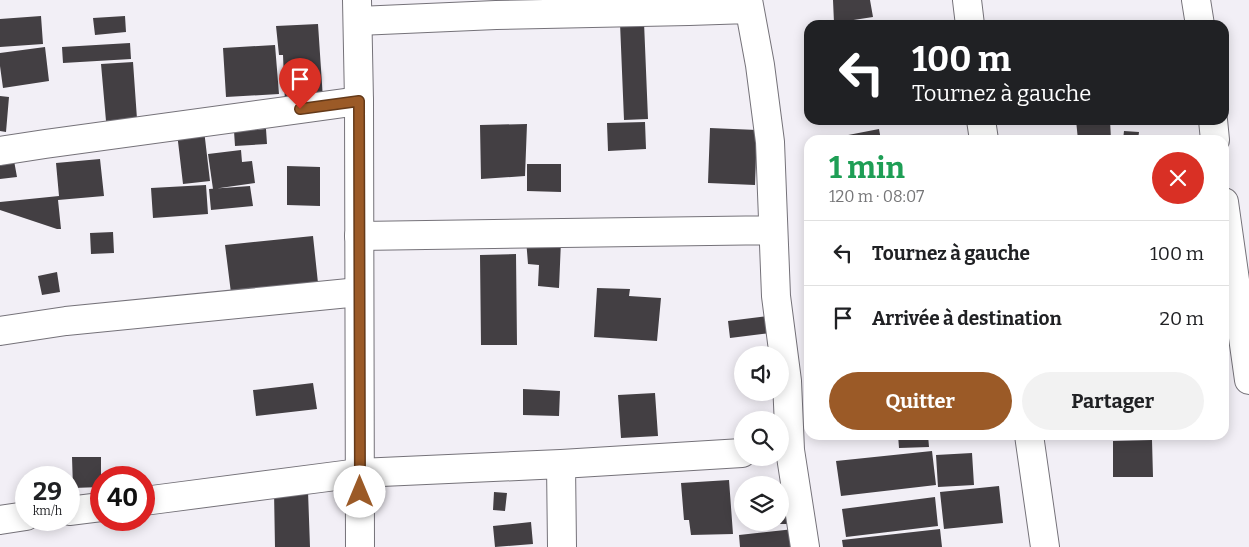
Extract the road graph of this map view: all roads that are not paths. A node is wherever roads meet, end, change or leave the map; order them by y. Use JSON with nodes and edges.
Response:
{"nodes":[{"id":1,"x":967,"y":0,"type":"edge"},
{"id":2,"x":1196,"y":0,"type":"edge"},
{"id":3,"x":749,"y":4,"type":"edge"},
{"id":4,"x":358,"y":11,"type":"edge"},
{"id":5,"x":969,"y":20,"type":"edge"},
{"id":6,"x":1199,"y":20,"type":"edge"},
{"id":7,"x":359,"y":101,"type":"junction"},
{"id":8,"x":0,"y":151,"type":"edge"},
{"id":9,"x":773,"y":230,"type":"junction"},
{"id":10,"x":359,"y":236,"type":"junction"},
{"id":11,"x":1229,"y":245,"type":"edge"},
{"id":12,"x":359,"y":292,"type":"junction"},
{"id":13,"x":1237,"y":315,"type":"edge"},
{"id":14,"x":0,"y":331,"type":"edge"},
{"id":15,"x":798,"y":380,"type":"edge"},
{"id":16,"x":1249,"y":380,"type":"edge"},
{"id":17,"x":789,"y":428,"type":"edge"},
{"id":18,"x":1031,"y":440,"type":"edge"},
{"id":19,"x":734,"y":453,"type":"edge"},
{"id":20,"x":562,"y":464,"type":"junction"},
{"id":21,"x":788,"y":466,"type":"edge"},
{"id":22,"x":359,"y":473,"type":"junction"},
{"id":23,"x":155,"y":500,"type":"edge"},
{"id":24,"x":15,"y":518,"type":"edge"},
{"id":25,"x":0,"y":520,"type":"edge"},
{"id":26,"x":360,"y":547,"type":"edge"},
{"id":27,"x":562,"y":547,"type":"edge"},
{"id":28,"x":804,"y":547,"type":"edge"},
{"id":29,"x":1045,"y":547,"type":"edge"}],
"edges":[{"from":1,"to":5,"type":"street"},
{"from":2,"to":6,"type":"street"},
{"from":3,"to":4,"type":"street"},
{"from":3,"to":9,"type":"street"},
{"from":4,"to":7,"type":"street"},
{"from":7,"to":8,"type":"street"},
{"from":7,"to":10,"type":"street"},
{"from":9,"to":10,"type":"street"},
{"from":9,"to":15,"type":"street"},
{"from":10,"to":12,"type":"street"},
{"from":11,"to":13,"type":"street"},
{"from":12,"to":14,"type":"street"},
{"from":12,"to":22,"type":"street"},
{"from":13,"to":16,"type":"street"},
{"from":15,"to":17,"type":"street"},
{"from":18,"to":29,"type":"street"},
{"from":19,"to":20,"type":"street"},
{"from":20,"to":22,"type":"street"},
{"from":20,"to":27,"type":"street"},
{"from":21,"to":28,"type":"street"},
{"from":22,"to":23,"type":"street"},
{"from":22,"to":26,"type":"street"},
{"from":24,"to":25,"type":"street"}]}
